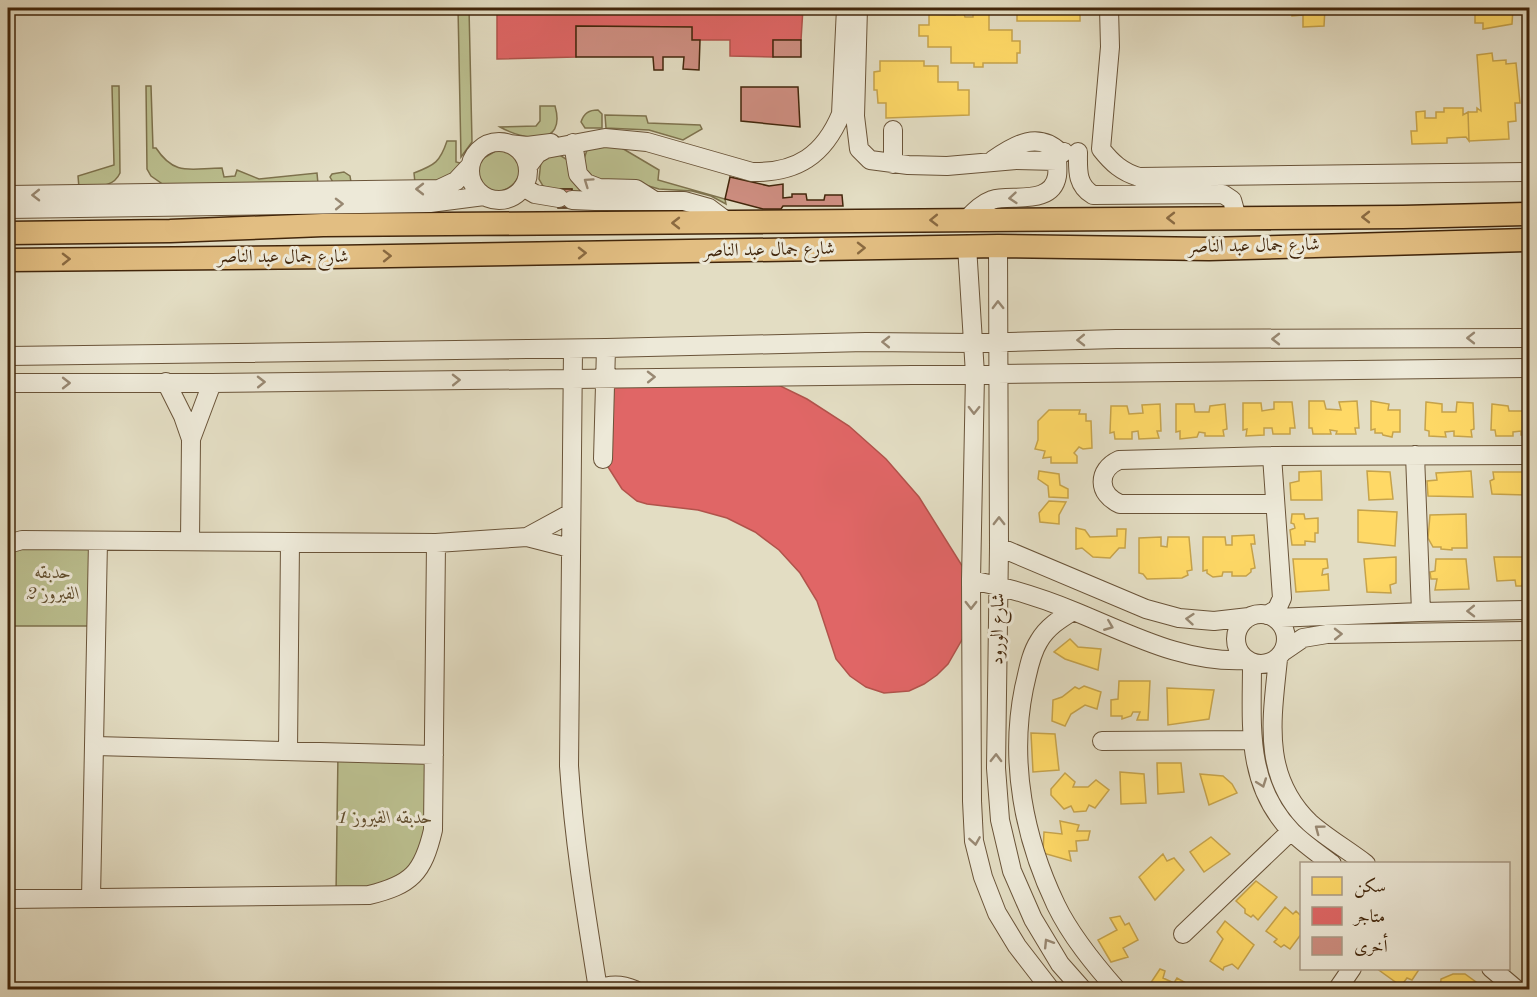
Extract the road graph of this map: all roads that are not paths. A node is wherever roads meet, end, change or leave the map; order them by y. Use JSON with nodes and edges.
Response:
{"nodes":[{"id":1,"x":837,"y":8,"type":"edge"},
{"id":2,"x":846,"y":8,"type":"edge"},
{"id":3,"x":858,"y":8,"type":"edge"},
{"id":4,"x":1109,"y":8,"type":"edge"},
{"id":5,"x":893,"y":130,"type":"dead end"},
{"id":6,"x":573,"y":143,"type":"junction"},
{"id":7,"x":509,"y":144,"type":"junction"},
{"id":8,"x":1101,"y":149,"type":"junction"},
{"id":9,"x":1065,"y":155,"type":"junction"},
{"id":10,"x":893,"y":164,"type":"junction"},
{"id":11,"x":470,"y":166,"type":"junction"},
{"id":12,"x":528,"y":166,"type":"junction"},
{"id":13,"x":1530,"y":172,"type":"edge"},
{"id":14,"x":523,"y":187,"type":"junction"},
{"id":15,"x":8,"y":195,"type":"edge"},
{"id":16,"x":484,"y":196,"type":"junction"},
{"id":17,"x":655,"y":201,"type":"junction"},
{"id":18,"x":8,"y":209,"type":"edge"},
{"id":19,"x":1530,"y":214,"type":"edge"},
{"id":20,"x":1464,"y":215,"type":"junction"},
{"id":21,"x":1403,"y":217,"type":"junction"},
{"id":22,"x":1237,"y":218,"type":"junction"},
{"id":23,"x":966,"y":220,"type":"junction"},
{"id":24,"x":729,"y":223,"type":"junction"},
{"id":25,"x":323,"y":225,"type":"junction"},
{"id":26,"x":263,"y":227,"type":"junction"},
{"id":27,"x":8,"y":233,"type":"edge"},
{"id":28,"x":1530,"y":240,"type":"edge"},
{"id":29,"x":1471,"y":241,"type":"junction"},
{"id":30,"x":1404,"y":243,"type":"junction"},
{"id":31,"x":967,"y":246,"type":"junction"},
{"id":32,"x":998,"y":246,"type":"junction"},
{"id":33,"x":331,"y":257,"type":"junction"},
{"id":34,"x":264,"y":258,"type":"junction"},
{"id":35,"x":8,"y":260,"type":"edge"},
{"id":36,"x":1530,"y":338,"type":"edge"},
{"id":37,"x":999,"y":342,"type":"junction"},
{"id":38,"x":973,"y":344,"type":"junction"},
{"id":39,"x":606,"y":348,"type":"junction"},
{"id":40,"x":573,"y":349,"type":"junction"},
{"id":41,"x":8,"y":356,"type":"edge"},
{"id":42,"x":1530,"y":368,"type":"edge"},
{"id":43,"x":975,"y":374,"type":"junction"},
{"id":44,"x":1000,"y":374,"type":"junction"},
{"id":45,"x":573,"y":378,"type":"junction"},
{"id":46,"x":606,"y":378,"type":"junction"},
{"id":47,"x":166,"y":382,"type":"junction"},
{"id":48,"x":8,"y":383,"type":"edge"},
{"id":49,"x":212,"y":383,"type":"junction"},
{"id":50,"x":191,"y":439,"type":"junction"},
{"id":51,"x":1415,"y":455,"type":"junction"},
{"id":52,"x":1530,"y":455,"type":"edge"},
{"id":53,"x":1272,"y":456,"type":"junction"},
{"id":54,"x":603,"y":459,"type":"dead end"},
{"id":55,"x":1275,"y":504,"type":"junction"},
{"id":56,"x":571,"y":513,"type":"junction"},
{"id":57,"x":527,"y":537,"type":"junction"},
{"id":58,"x":98,"y":541,"type":"junction"},
{"id":59,"x":190,"y":541,"type":"junction"},
{"id":60,"x":290,"y":542,"type":"junction"},
{"id":61,"x":436,"y":543,"type":"junction"},
{"id":62,"x":8,"y":544,"type":"edge"},
{"id":63,"x":999,"y":547,"type":"junction"},
{"id":64,"x":570,"y":548,"type":"junction"},
{"id":65,"x":971,"y":580,"type":"junction"},
{"id":66,"x":999,"y":585,"type":"junction"},
{"id":67,"x":1530,"y":610,"type":"edge"},
{"id":68,"x":1073,"y":611,"type":"junction"},
{"id":69,"x":1421,"y":612,"type":"junction"},
{"id":70,"x":1264,"y":617,"type":"junction"},
{"id":71,"x":1530,"y":631,"type":"edge"},
{"id":72,"x":1281,"y":655,"type":"junction"},
{"id":73,"x":1250,"y":662,"type":"junction"},
{"id":74,"x":1252,"y":740,"type":"junction"},
{"id":75,"x":1101,"y":741,"type":"dead end"},
{"id":76,"x":95,"y":746,"type":"junction"},
{"id":77,"x":288,"y":751,"type":"junction"},
{"id":78,"x":434,"y":754,"type":"junction"},
{"id":79,"x":1291,"y":831,"type":"junction"},
{"id":80,"x":1346,"y":858,"type":"edge"},
{"id":81,"x":1330,"y":862,"type":"edge"},
{"id":82,"x":91,"y":898,"type":"junction"},
{"id":83,"x":8,"y":899,"type":"edge"},
{"id":84,"x":1183,"y":933,"type":"dead end"},
{"id":85,"x":1351,"y":970,"type":"edge"},
{"id":86,"x":1492,"y":970,"type":"edge"},
{"id":87,"x":597,"y":989,"type":"edge"},
{"id":88,"x":1516,"y":989,"type":"edge"},
{"id":89,"x":634,"y":990,"type":"edge"},
{"id":90,"x":1051,"y":990,"type":"edge"},
{"id":91,"x":1083,"y":990,"type":"edge"},
{"id":92,"x":1117,"y":990,"type":"edge"},
{"id":93,"x":1337,"y":990,"type":"edge"}],
"edges":[{"from":1,"to":7,"type":"street"},
{"from":2,"to":6,"type":"street"},
{"from":3,"to":10,"type":"street"},
{"from":4,"to":8,"type":"street"},
{"from":5,"to":10,"type":"street"},
{"from":6,"to":12,"type":"street"},
{"from":17,"to":6,"type":"street","one_way":true},
{"from":7,"to":11,"type":"street"},
{"from":7,"to":12,"type":"street"},
{"from":8,"to":9,"type":"street"},
{"from":8,"to":13,"type":"street"},
{"from":9,"to":10,"type":"street"},
{"from":9,"to":22,"type":"street"},
{"from":9,"to":23,"type":"street","one_way":true},
{"from":11,"to":15,"type":"street","one_way":true},
{"from":11,"to":16,"type":"street"},
{"from":12,"to":14,"type":"street"},
{"from":14,"to":16,"type":"street"},
{"from":14,"to":17,"type":"street"},
{"from":18,"to":16,"type":"street","one_way":true},
{"from":17,"to":24,"type":"street"},
{"from":19,"to":20,"type":"main road","name":"شارع جمال عبد الناصر"},
{"from":20,"to":21,"type":"main road","name":"شارع جمال عبد الناصر"},
{"from":20,"to":29,"type":"main road"},
{"from":21,"to":22,"type":"main road","name":"شارع جمال عبد الناصر","one_way":true},
{"from":21,"to":30,"type":"main road"},
{"from":22,"to":23,"type":"main road","name":"شارع جمال عبد الناصر","one_way":true},
{"from":23,"to":24,"type":"main road","name":"شارع جمال عبد الناصر","one_way":true},
{"from":24,"to":25,"type":"main road","name":"شارع جمال عبد الناصر","one_way":true},
{"from":25,"to":26,"type":"main road","name":"شارع جمال عبد الناصر"},
{"from":25,"to":33,"type":"main road"},
{"from":26,"to":27,"type":"main road","name":"شارع جمال عبد الناصر"},
{"from":26,"to":34,"type":"main road"},
{"from":28,"to":29,"type":"main road","name":"شارع جمال عبد الناصر"},
{"from":29,"to":30,"type":"main road","name":"شارع جمال عبد الناصر"},
{"from":30,"to":32,"type":"main road","name":"شارع جمال عبد الناصر"},
{"from":31,"to":32,"type":"main road","name":"شارع جمال عبد الناصر"},
{"from":33,"to":31,"type":"main road","name":"شارع جمال عبد الناصر","one_way":true},
{"from":31,"to":38,"type":"street","name":"شارع الورود"},
{"from":37,"to":32,"type":"street","name":"شارع الورود","one_way":true},
{"from":33,"to":34,"type":"main road","name":"شارع جمال عبد الناصر"},
{"from":35,"to":34,"type":"main road","name":"شارع جمال عبد الناصر","one_way":true},
{"from":36,"to":37,"type":"street","one_way":true},
{"from":37,"to":38,"type":"street"},
{"from":37,"to":44,"type":"street","name":"شارع الورود"},
{"from":38,"to":39,"type":"street","one_way":true},
{"from":38,"to":43,"type":"street","name":"شارع الورود"},
{"from":39,"to":40,"type":"street"},
{"from":39,"to":46,"type":"street"},
{"from":40,"to":41,"type":"street"},
{"from":40,"to":45,"type":"street"},
{"from":42,"to":44,"type":"street"},
{"from":43,"to":44,"type":"street"},
{"from":46,"to":43,"type":"street","one_way":true},
{"from":43,"to":65,"type":"street","name":"شارع الورود","one_way":true},
{"from":63,"to":44,"type":"street","name":"شارع الورود","one_way":true},
{"from":45,"to":46,"type":"street"},
{"from":49,"to":45,"type":"street","one_way":true},
{"from":45,"to":56,"type":"street"},
{"from":46,"to":54,"type":"street"},
{"from":48,"to":47,"type":"street","one_way":true},
{"from":47,"to":49,"type":"street"},
{"from":47,"to":50,"type":"street"},
{"from":49,"to":50,"type":"street"},
{"from":50,"to":59,"type":"street"},
{"from":51,"to":52,"type":"street"},
{"from":51,"to":53,"type":"street"},
{"from":51,"to":69,"type":"street"},
{"from":53,"to":55,"type":"street"},
{"from":53,"to":55,"type":"street"},
{"from":55,"to":70,"type":"street"},
{"from":56,"to":57,"type":"street"},
{"from":56,"to":64,"type":"street"},
{"from":57,"to":61,"type":"street"},
{"from":57,"to":64,"type":"street"},
{"from":58,"to":59,"type":"street"},
{"from":58,"to":62,"type":"street"},
{"from":58,"to":76,"type":"street"},
{"from":59,"to":60,"type":"street"},
{"from":60,"to":61,"type":"street"},
{"from":60,"to":77,"type":"street"},
{"from":61,"to":78,"type":"street"},
{"from":63,"to":66,"type":"street","name":"شارع الورود"},
{"from":70,"to":63,"type":"street","one_way":true},
{"from":64,"to":87,"type":"street"},
{"from":65,"to":66,"type":"street"},
{"from":65,"to":90,"type":"street","name":"شارع الورود","one_way":true},
{"from":66,"to":68,"type":"street"},
{"from":91,"to":66,"type":"street","name":"شارع الورود","one_way":true},
{"from":67,"to":69,"type":"street","one_way":true},
{"from":68,"to":73,"type":"street","one_way":true},
{"from":68,"to":92,"type":"street"},
{"from":69,"to":70,"type":"street"},
{"from":70,"to":72,"type":"street"},
{"from":70,"to":73,"type":"street"},
{"from":72,"to":71,"type":"street","one_way":true},
{"from":72,"to":73,"type":"street"},
{"from":80,"to":72,"type":"street","one_way":true},
{"from":73,"to":74,"type":"street"},
{"from":74,"to":75,"type":"street"},
{"from":74,"to":79,"type":"street","one_way":true},
{"from":76,"to":77,"type":"street"},
{"from":76,"to":82,"type":"street"},
{"from":77,"to":78,"type":"street"},
{"from":78,"to":82,"type":"street"},
{"from":79,"to":81,"type":"street"},
{"from":79,"to":84,"type":"street"},
{"from":82,"to":83,"type":"street"},
{"from":85,"to":93,"type":"street"},
{"from":86,"to":88,"type":"street"},
{"from":87,"to":89,"type":"street"}]}
